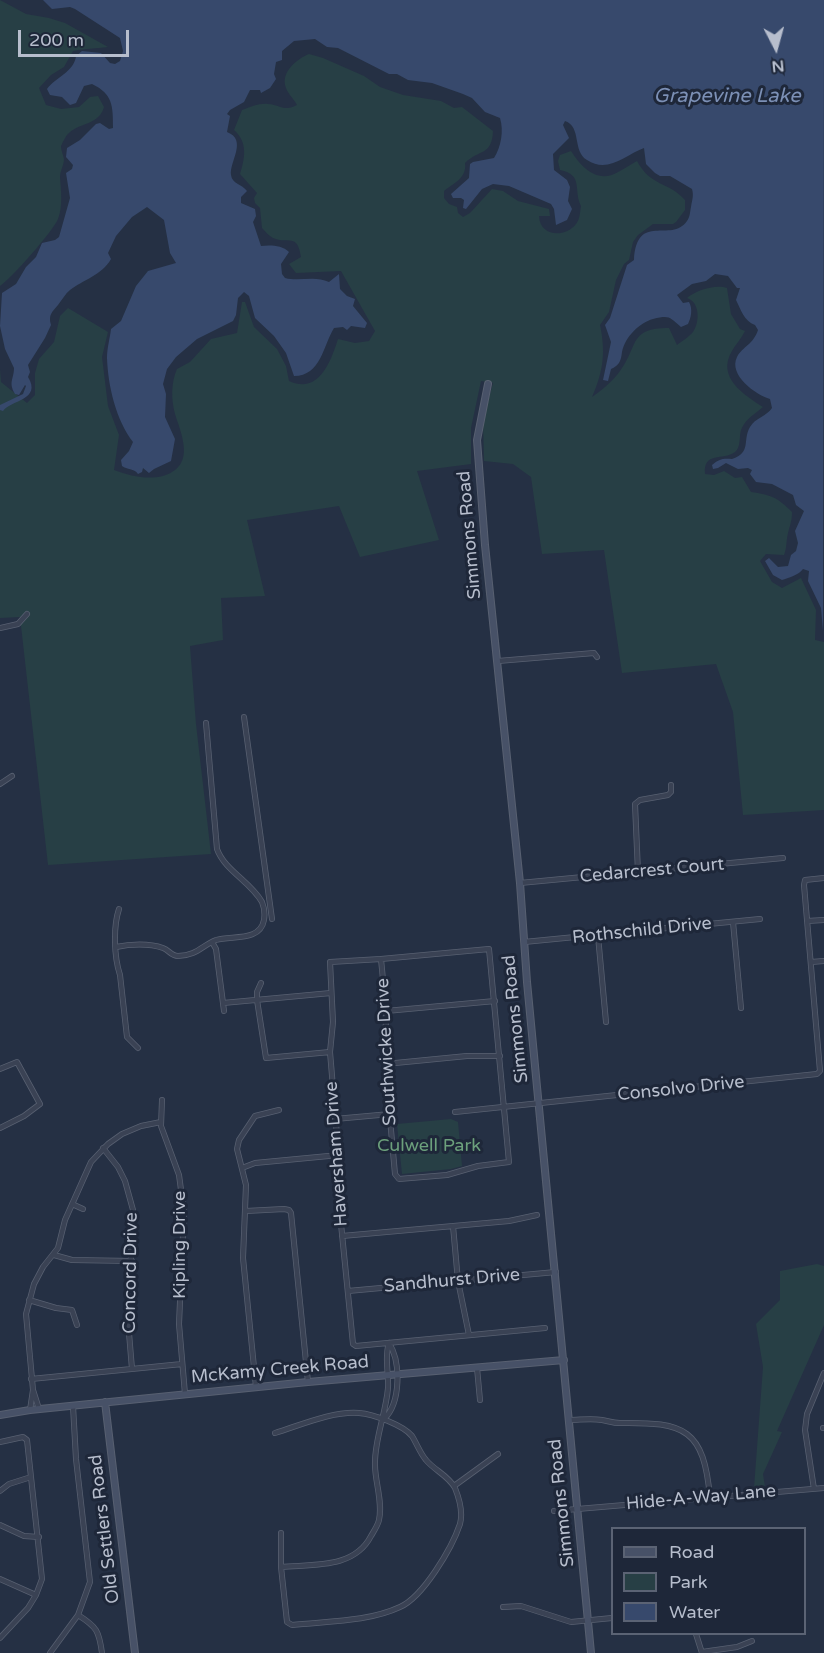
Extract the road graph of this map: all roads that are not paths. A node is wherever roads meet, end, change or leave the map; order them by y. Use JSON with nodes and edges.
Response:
{"nodes":[{"id":1,"x":488,"y":384,"type":"dead end"},
{"id":2,"x":27,"y":614,"type":"dead end"},
{"id":3,"x":0,"y":628,"type":"edge"},
{"id":4,"x":597,"y":657,"type":"dead end"},
{"id":5,"x":498,"y":661,"type":"junction"},
{"id":6,"x":244,"y":717,"type":"dead end"},
{"id":7,"x":206,"y":723,"type":"dead end"},
{"id":8,"x":12,"y":776,"type":"dead end"},
{"id":9,"x":0,"y":784,"type":"edge"},
{"id":10,"x":671,"y":785,"type":"dead end"},
{"id":11,"x":783,"y":858,"type":"dead end"},
{"id":12,"x":638,"y":872,"type":"junction"},
{"id":13,"x":824,"y":878,"type":"edge"},
{"id":14,"x":520,"y":883,"type":"junction"},
{"id":15,"x":119,"y":909,"type":"dead end"},
{"id":16,"x":272,"y":919,"type":"dead end"},
{"id":17,"x":760,"y":920,"type":"dead end"},
{"id":18,"x":824,"y":920,"type":"edge"},
{"id":19,"x":807,"y":921,"type":"junction"},
{"id":20,"x":733,"y":922,"type":"junction"},
{"id":21,"x":598,"y":936,"type":"junction"},
{"id":22,"x":212,"y":942,"type":"junction"},
{"id":23,"x":524,"y":942,"type":"junction"},
{"id":24,"x":116,"y":947,"type":"junction"},
{"id":25,"x":381,"y":960,"type":"junction"},
{"id":26,"x":824,"y":961,"type":"edge"},
{"id":27,"x":811,"y":962,"type":"junction"},
{"id":28,"x":261,"y":983,"type":"dead end"},
{"id":29,"x":331,"y":993,"type":"junction"},
{"id":30,"x":257,"y":1000,"type":"junction"},
{"id":31,"x":495,"y":1001,"type":"junction"},
{"id":32,"x":223,"y":1003,"type":"junction"},
{"id":33,"x":741,"y":1008,"type":"dead end"},
{"id":34,"x":225,"y":1011,"type":"dead end"},
{"id":35,"x":386,"y":1011,"type":"junction"},
{"id":36,"x":606,"y":1022,"type":"dead end"},
{"id":37,"x":138,"y":1048,"type":"dead end"},
{"id":38,"x":330,"y":1052,"type":"junction"},
{"id":39,"x":500,"y":1056,"type":"junction"},
{"id":40,"x":385,"y":1064,"type":"junction"},
{"id":41,"x":0,"y":1069,"type":"edge"},
{"id":42,"x":162,"y":1100,"type":"dead end"},
{"id":43,"x":540,"y":1103,"type":"junction"},
{"id":44,"x":505,"y":1107,"type":"junction"},
{"id":45,"x":279,"y":1110,"type":"dead end"},
{"id":46,"x":455,"y":1112,"type":"dead end"},
{"id":47,"x":390,"y":1114,"type":"junction"},
{"id":48,"x":335,"y":1119,"type":"junction"},
{"id":49,"x":161,"y":1122,"type":"junction"},
{"id":50,"x":0,"y":1128,"type":"edge"},
{"id":51,"x":103,"y":1148,"type":"junction"},
{"id":52,"x":339,"y":1155,"type":"junction"},
{"id":53,"x":242,"y":1168,"type":"junction"},
{"id":54,"x":72,"y":1203,"type":"junction"},
{"id":55,"x":82,"y":1209,"type":"dead end"},
{"id":56,"x":246,"y":1211,"type":"junction"},
{"id":57,"x":537,"y":1215,"type":"dead end"},
{"id":58,"x":453,"y":1226,"type":"junction"},
{"id":59,"x":342,"y":1236,"type":"junction"},
{"id":60,"x":54,"y":1255,"type":"junction"},
{"id":61,"x":132,"y":1261,"type":"junction"},
{"id":62,"x":556,"y":1272,"type":"junction"},
{"id":63,"x":458,"y":1281,"type":"junction"},
{"id":64,"x":348,"y":1291,"type":"junction"},
{"id":65,"x":29,"y":1300,"type":"junction"},
{"id":66,"x":77,"y":1325,"type":"dead end"},
{"id":67,"x":545,"y":1328,"type":"dead end"},
{"id":68,"x":469,"y":1335,"type":"junction"},
{"id":69,"x":389,"y":1343,"type":"junction"},
{"id":70,"x":564,"y":1360,"type":"junction"},
{"id":71,"x":182,"y":1364,"type":"junction"},
{"id":72,"x":477,"y":1368,"type":"junction"},
{"id":73,"x":132,"y":1369,"type":"junction"},
{"id":74,"x":824,"y":1373,"type":"edge"},
{"id":75,"x":393,"y":1376,"type":"junction"},
{"id":76,"x":31,"y":1379,"type":"junction"},
{"id":77,"x":308,"y":1382,"type":"junction"},
{"id":78,"x":256,"y":1387,"type":"junction"},
{"id":79,"x":33,"y":1390,"type":"junction"},
{"id":80,"x":185,"y":1394,"type":"junction"},
{"id":81,"x":480,"y":1400,"type":"dead end"},
{"id":82,"x":105,"y":1402,"type":"junction"},
{"id":83,"x":73,"y":1406,"type":"junction"},
{"id":84,"x":39,"y":1409,"type":"junction"},
{"id":85,"x":30,"y":1410,"type":"junction"},
{"id":86,"x":0,"y":1415,"type":"edge"},
{"id":87,"x":383,"y":1419,"type":"junction"},
{"id":88,"x":569,"y":1420,"type":"junction"},
{"id":89,"x":275,"y":1433,"type":"dead end"},
{"id":90,"x":0,"y":1442,"type":"edge"},
{"id":91,"x":498,"y":1454,"type":"dead end"},
{"id":92,"x":31,"y":1476,"type":"junction"},
{"id":93,"x":454,"y":1486,"type":"junction"},
{"id":94,"x":824,"y":1488,"type":"edge"},
{"id":95,"x":814,"y":1489,"type":"junction"},
{"id":96,"x":0,"y":1491,"type":"edge"},
{"id":97,"x":710,"y":1498,"type":"junction"},
{"id":98,"x":577,"y":1509,"type":"junction"},
{"id":99,"x":554,"y":1511,"type":"dead end"},
{"id":100,"x":0,"y":1524,"type":"edge"},
{"id":101,"x":281,"y":1533,"type":"dead end"},
{"id":102,"x":39,"y":1537,"type":"junction"},
{"id":103,"x":281,"y":1567,"type":"junction"},
{"id":104,"x":0,"y":1579,"type":"edge"},
{"id":105,"x":36,"y":1595,"type":"junction"},
{"id":106,"x":502,"y":1608,"type":"dead end"},
{"id":107,"x":78,"y":1615,"type":"junction"},
{"id":108,"x":611,"y":1618,"type":"edge"},
{"id":109,"x":588,"y":1620,"type":"junction"},
{"id":110,"x":696,"y":1635,"type":"edge"},
{"id":111,"x":0,"y":1638,"type":"edge"},
{"id":112,"x":752,"y":1641,"type":"dead end"},
{"id":113,"x":702,"y":1652,"type":"edge"},
{"id":114,"x":50,"y":1653,"type":"edge"},
{"id":115,"x":102,"y":1653,"type":"edge"},
{"id":116,"x":135,"y":1653,"type":"edge"},
{"id":117,"x":591,"y":1653,"type":"edge"}],
"edges":[{"from":1,"to":5,"type":"street","name":"Simmons Road"},
{"from":2,"to":3,"type":"street"},
{"from":4,"to":5,"type":"street"},
{"from":5,"to":14,"type":"street","name":"Simmons Road"},
{"from":6,"to":16,"type":"street"},
{"from":7,"to":22,"type":"street"},
{"from":8,"to":9,"type":"street"},
{"from":10,"to":12,"type":"street"},
{"from":11,"to":12,"type":"street","name":"Cedarcrest Court"},
{"from":12,"to":14,"type":"street","name":"Cedarcrest Court"},
{"from":13,"to":19,"type":"street"},
{"from":14,"to":23,"type":"street","name":"Simmons Road"},
{"from":15,"to":24,"type":"street"},
{"from":17,"to":20,"type":"street","name":"Rothschild Drive"},
{"from":18,"to":19,"type":"street"},
{"from":19,"to":27,"type":"street"},
{"from":20,"to":21,"type":"street","name":"Rothschild Drive"},
{"from":20,"to":33,"type":"street"},
{"from":21,"to":23,"type":"street","name":"Rothschild Drive"},
{"from":21,"to":36,"type":"street"},
{"from":22,"to":24,"type":"street"},
{"from":22,"to":32,"type":"street"},
{"from":23,"to":43,"type":"street","name":"Simmons Road"},
{"from":24,"to":37,"type":"street"},
{"from":25,"to":29,"type":"street","name":"Haversham Drive"},
{"from":25,"to":31,"type":"street"},
{"from":25,"to":35,"type":"street","name":"Southwicke Drive"},
{"from":26,"to":27,"type":"street"},
{"from":27,"to":43,"type":"street","name":"Consolvo Drive"},
{"from":28,"to":30,"type":"street"},
{"from":29,"to":30,"type":"street"},
{"from":29,"to":38,"type":"street","name":"Haversham Drive"},
{"from":30,"to":32,"type":"street"},
{"from":30,"to":38,"type":"street"},
{"from":31,"to":35,"type":"street"},
{"from":31,"to":39,"type":"street"},
{"from":32,"to":34,"type":"street"},
{"from":35,"to":40,"type":"street","name":"Southwicke Drive"},
{"from":38,"to":48,"type":"street","name":"Haversham Drive"},
{"from":39,"to":40,"type":"street"},
{"from":39,"to":44,"type":"street"},
{"from":40,"to":47,"type":"street","name":"Southwicke Drive"},
{"from":41,"to":50,"type":"street"},
{"from":42,"to":49,"type":"street","name":"Kipling Drive"},
{"from":43,"to":44,"type":"street","name":"Consolvo Drive"},
{"from":43,"to":62,"type":"street","name":"Simmons Road"},
{"from":44,"to":46,"type":"street","name":"Consolvo Drive"},
{"from":44,"to":47,"type":"street","name":"Southwicke Drive"},
{"from":45,"to":53,"type":"street"},
{"from":47,"to":48,"type":"street"},
{"from":48,"to":52,"type":"street","name":"Haversham Drive"},
{"from":49,"to":51,"type":"street"},
{"from":49,"to":71,"type":"street","name":"Kipling Drive"},
{"from":51,"to":54,"type":"street"},
{"from":51,"to":61,"type":"street","name":"Concord Drive"},
{"from":52,"to":53,"type":"street"},
{"from":52,"to":59,"type":"street","name":"Haversham Drive"},
{"from":53,"to":56,"type":"street"},
{"from":54,"to":55,"type":"street"},
{"from":54,"to":60,"type":"street"},
{"from":56,"to":77,"type":"street"},
{"from":56,"to":78,"type":"street"},
{"from":57,"to":58,"type":"street"},
{"from":58,"to":59,"type":"street"},
{"from":58,"to":63,"type":"street"},
{"from":59,"to":64,"type":"street","name":"Haversham Drive"},
{"from":60,"to":61,"type":"street"},
{"from":60,"to":65,"type":"street"},
{"from":61,"to":73,"type":"street","name":"Concord Drive"},
{"from":62,"to":63,"type":"street","name":"Sandhurst Drive"},
{"from":62,"to":70,"type":"street","name":"Simmons Road"},
{"from":63,"to":64,"type":"street","name":"Sandhurst Drive"},
{"from":63,"to":68,"type":"street"},
{"from":64,"to":69,"type":"street","name":"Haversham Drive"},
{"from":65,"to":66,"type":"street"},
{"from":65,"to":76,"type":"street"},
{"from":67,"to":68,"type":"street"},
{"from":68,"to":69,"type":"street"},
{"from":69,"to":75,"type":"street"},
{"from":70,"to":72,"type":"street","name":"McKamy Creek Road"},
{"from":70,"to":88,"type":"street","name":"Simmons Road"},
{"from":71,"to":73,"type":"street"},
{"from":71,"to":80,"type":"street","name":"Kipling Drive"},
{"from":72,"to":75,"type":"street","name":"McKamy Creek Road"},
{"from":72,"to":81,"type":"street"},
{"from":73,"to":76,"type":"street"},
{"from":74,"to":95,"type":"street"},
{"from":75,"to":77,"type":"street","name":"McKamy Creek Road"},
{"from":75,"to":87,"type":"street"},
{"from":75,"to":87,"type":"street"},
{"from":76,"to":79,"type":"street"},
{"from":77,"to":78,"type":"street","name":"McKamy Creek Road"},
{"from":78,"to":80,"type":"street","name":"McKamy Creek Road"},
{"from":79,"to":84,"type":"street"},
{"from":79,"to":85,"type":"street"},
{"from":80,"to":82,"type":"street","name":"McKamy Creek Road"},
{"from":82,"to":83,"type":"street","name":"McKamy Creek Road"},
{"from":82,"to":116,"type":"street","name":"Old Settlers Road"},
{"from":83,"to":84,"type":"street","name":"McKamy Creek Road"},
{"from":83,"to":107,"type":"street"},
{"from":84,"to":85,"type":"street","name":"McKamy Creek Road"},
{"from":85,"to":86,"type":"street","name":"McKamy Creek Road"},
{"from":87,"to":89,"type":"street"},
{"from":87,"to":93,"type":"street"},
{"from":87,"to":103,"type":"street"},
{"from":88,"to":97,"type":"street"},
{"from":88,"to":98,"type":"street","name":"Simmons Road"},
{"from":90,"to":92,"type":"street"},
{"from":91,"to":93,"type":"street"},
{"from":92,"to":96,"type":"street"},
{"from":92,"to":102,"type":"street"},
{"from":93,"to":103,"type":"street"},
{"from":94,"to":95,"type":"street","name":"Hide-A-Way Lane"},
{"from":95,"to":97,"type":"street","name":"Hide-A-Way Lane"},
{"from":97,"to":98,"type":"street","name":"Hide-A-Way Lane"},
{"from":98,"to":99,"type":"street","name":"Hide-A-Way Lane"},
{"from":98,"to":109,"type":"street","name":"Simmons Road"},
{"from":100,"to":102,"type":"street"},
{"from":101,"to":103,"type":"street"},
{"from":102,"to":105,"type":"street"},
{"from":104,"to":105,"type":"street"},
{"from":105,"to":111,"type":"street"},
{"from":106,"to":109,"type":"street"},
{"from":107,"to":114,"type":"street"},
{"from":107,"to":115,"type":"street"},
{"from":108,"to":109,"type":"street"},
{"from":109,"to":117,"type":"street","name":"Simmons Road"},
{"from":110,"to":113,"type":"street"},
{"from":112,"to":113,"type":"street"}]}
